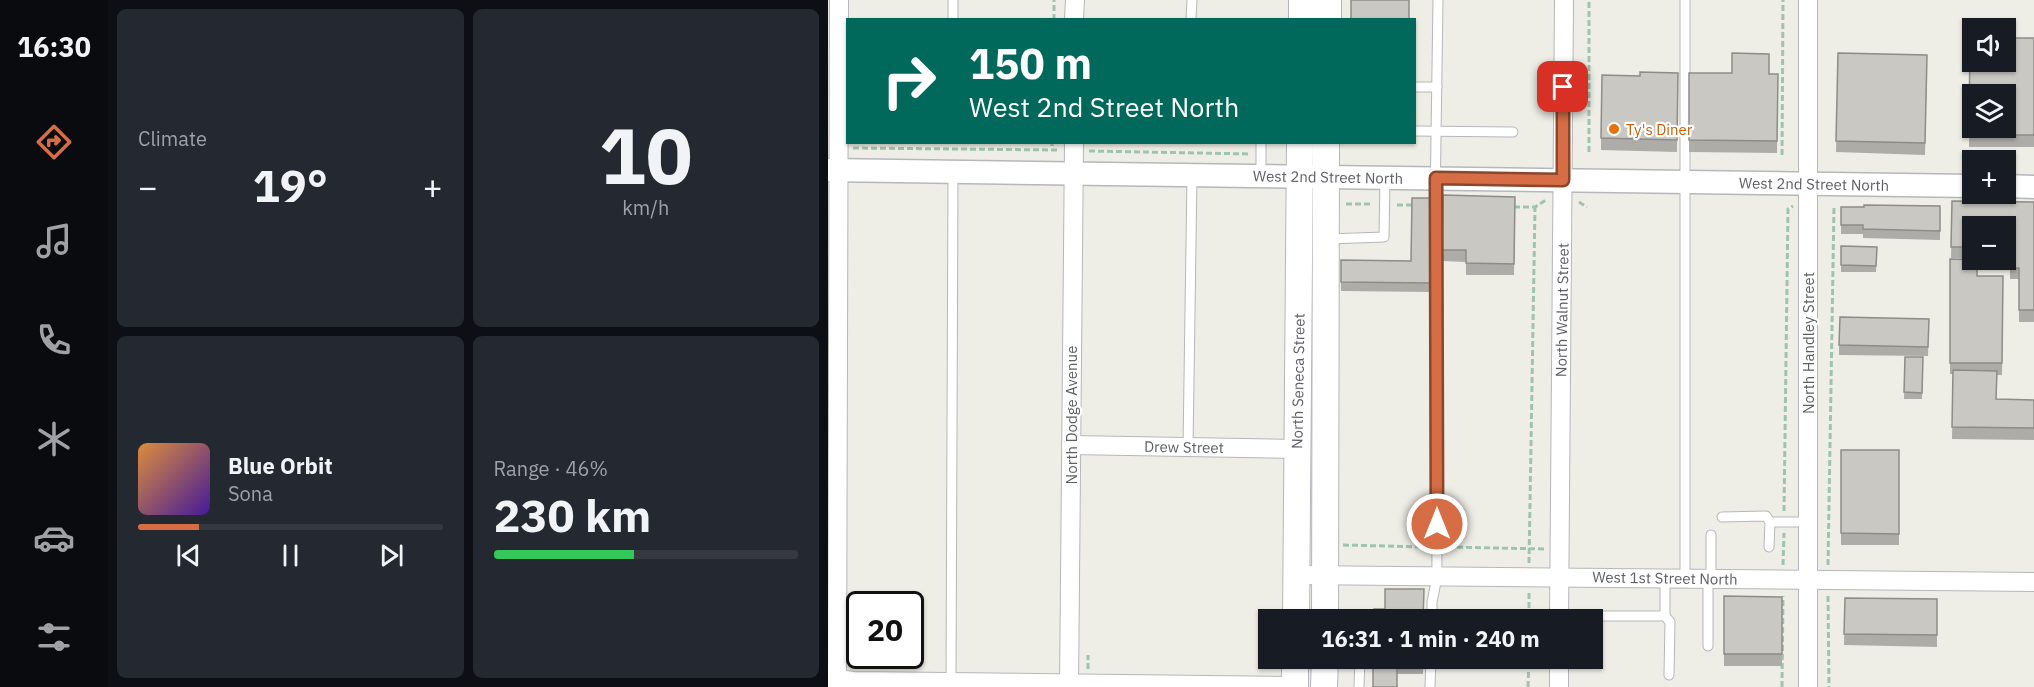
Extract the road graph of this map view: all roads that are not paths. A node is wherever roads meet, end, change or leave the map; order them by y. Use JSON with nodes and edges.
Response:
{"nodes":[{"id":1,"x":839,"y":0,"type":"edge"},
{"id":2,"x":953,"y":0,"type":"edge"},
{"id":3,"x":1075,"y":0,"type":"edge"},
{"id":4,"x":1192,"y":0,"type":"edge"},
{"id":5,"x":1302,"y":0,"type":"edge"},
{"id":6,"x":1328,"y":0,"type":"edge"},
{"id":7,"x":1438,"y":0,"type":"edge"},
{"id":8,"x":1564,"y":0,"type":"edge"},
{"id":9,"x":1685,"y":0,"type":"edge"},
{"id":10,"x":1808,"y":0,"type":"edge"},
{"id":11,"x":953,"y":18,"type":"edge"},
{"id":12,"x":1074,"y":18,"type":"edge"},
{"id":13,"x":1191,"y":18,"type":"edge"},
{"id":14,"x":1302,"y":18,"type":"edge"},
{"id":15,"x":1328,"y":18,"type":"edge"},
{"id":16,"x":838,"y":51,"type":"edge"},
{"id":17,"x":1416,"y":87,"type":"edge"},
{"id":18,"x":1437,"y":87,"type":"junction"},
{"id":19,"x":1416,"y":131,"type":"edge"},
{"id":20,"x":1436,"y":131,"type":"junction"},
{"id":21,"x":1513,"y":132,"type":"dead end"},
{"id":22,"x":1262,"y":144,"type":"edge"},
{"id":23,"x":1300,"y":144,"type":"edge"},
{"id":24,"x":1326,"y":144,"type":"edge"},
{"id":25,"x":1074,"y":148,"type":"edge"},
{"id":26,"x":1261,"y":165,"type":"junction"},
{"id":27,"x":833,"y":171,"type":"edge"},
{"id":28,"x":953,"y":171,"type":"junction"},
{"id":29,"x":1073,"y":173,"type":"junction"},
{"id":30,"x":1192,"y":175,"type":"junction"},
{"id":31,"x":1300,"y":176,"type":"junction"},
{"id":32,"x":1326,"y":177,"type":"junction"},
{"id":33,"x":1385,"y":177,"type":"junction"},
{"id":34,"x":1436,"y":178,"type":"junction"},
{"id":35,"x":1563,"y":180,"type":"junction"},
{"id":36,"x":1685,"y":182,"type":"junction"},
{"id":37,"x":1809,"y":184,"type":"junction"},
{"id":38,"x":1962,"y":186,"type":"edge"},
{"id":39,"x":2016,"y":186,"type":"edge"},
{"id":40,"x":2034,"y":187,"type":"edge"},
{"id":41,"x":1326,"y":239,"type":"junction"},
{"id":42,"x":1071,"y":445,"type":"junction"},
{"id":43,"x":1188,"y":447,"type":"junction"},
{"id":44,"x":1297,"y":449,"type":"junction"},
{"id":45,"x":1722,"y":517,"type":"dead end"},
{"id":46,"x":1770,"y":522,"type":"junction"},
{"id":47,"x":1808,"y":522,"type":"junction"},
{"id":48,"x":1711,"y":535,"type":"dead end"},
{"id":49,"x":1768,"y":547,"type":"dead end"},
{"id":50,"x":1297,"y":575,"type":"junction"},
{"id":51,"x":1326,"y":576,"type":"junction"},
{"id":52,"x":1437,"y":577,"type":"junction"},
{"id":53,"x":1559,"y":577,"type":"junction"},
{"id":54,"x":1665,"y":578,"type":"junction"},
{"id":55,"x":1685,"y":578,"type":"junction"},
{"id":56,"x":1709,"y":578,"type":"junction"},
{"id":57,"x":1807,"y":579,"type":"junction"},
{"id":58,"x":2034,"y":582,"type":"edge"},
{"id":59,"x":1296,"y":609,"type":"edge"},
{"id":60,"x":1325,"y":609,"type":"edge"},
{"id":61,"x":1432,"y":609,"type":"edge"},
{"id":62,"x":1559,"y":609,"type":"edge"},
{"id":63,"x":1665,"y":616,"type":"junction"},
{"id":64,"x":1603,"y":617,"type":"edge"},
{"id":65,"x":1708,"y":646,"type":"dead end"},
{"id":66,"x":1296,"y":669,"type":"edge"},
{"id":67,"x":1325,"y":669,"type":"edge"},
{"id":68,"x":1360,"y":669,"type":"edge"},
{"id":69,"x":1431,"y":669,"type":"edge"},
{"id":70,"x":1559,"y":669,"type":"edge"},
{"id":71,"x":1669,"y":675,"type":"dead end"},
{"id":72,"x":834,"y":681,"type":"edge"},
{"id":73,"x":951,"y":685,"type":"edge"},
{"id":74,"x":1069,"y":686,"type":"edge"},
{"id":75,"x":1120,"y":686,"type":"edge"},
{"id":76,"x":1295,"y":687,"type":"edge"},
{"id":77,"x":1324,"y":687,"type":"edge"},
{"id":78,"x":1359,"y":687,"type":"edge"},
{"id":79,"x":1430,"y":687,"type":"edge"},
{"id":80,"x":1559,"y":687,"type":"edge"},
{"id":81,"x":1808,"y":687,"type":"edge"}],
"edges":[{"from":1,"to":16,"type":"street"},
{"from":2,"to":11,"type":"lane"},
{"from":3,"to":12,"type":"street"},
{"from":4,"to":13,"type":"lane"},
{"from":5,"to":14,"type":"main road"},
{"from":6,"to":15,"type":"main road"},
{"from":7,"to":18,"type":"lane"},
{"from":8,"to":35,"type":"street","name":"North Walnut Street"},
{"from":9,"to":36,"type":"lane"},
{"from":10,"to":37,"type":"street","name":"North Handley Street"},
{"from":16,"to":27,"type":"street"},
{"from":17,"to":18,"type":"lane"},
{"from":18,"to":20,"type":"lane"},
{"from":19,"to":20,"type":"lane"},
{"from":20,"to":21,"type":"lane"},
{"from":20,"to":34,"type":"lane"},
{"from":22,"to":26,"type":"lane"},
{"from":23,"to":31,"type":"main road","name":"North Seneca Street"},
{"from":24,"to":32,"type":"main road","name":"North Seneca Street"},
{"from":25,"to":29,"type":"street","name":"North Dodge Avenue"},
{"from":26,"to":30,"type":"street","name":"West 2nd Street North"},
{"from":26,"to":31,"type":"street","name":"West 2nd Street North"},
{"from":27,"to":28,"type":"street","name":"West 2nd Street North"},
{"from":27,"to":72,"type":"street"},
{"from":28,"to":29,"type":"street","name":"West 2nd Street North"},
{"from":28,"to":73,"type":"lane"},
{"from":29,"to":30,"type":"street","name":"West 2nd Street North"},
{"from":29,"to":42,"type":"street","name":"North Dodge Avenue"},
{"from":30,"to":43,"type":"lane"},
{"from":31,"to":32,"type":"street","name":"West 2nd Street North"},
{"from":31,"to":44,"type":"main road","name":"North Seneca Street"},
{"from":32,"to":33,"type":"street","name":"West 2nd Street North"},
{"from":32,"to":41,"type":"main road","name":"North Seneca Street"},
{"from":33,"to":34,"type":"street","name":"West 2nd Street North"},
{"from":33,"to":41,"type":"lane"},
{"from":34,"to":35,"type":"street","name":"West 2nd Street North"},
{"from":34,"to":52,"type":"lane"},
{"from":35,"to":36,"type":"street","name":"West 2nd Street North"},
{"from":35,"to":53,"type":"street","name":"North Walnut Street"},
{"from":36,"to":37,"type":"street","name":"West 2nd Street North"},
{"from":36,"to":55,"type":"lane"},
{"from":37,"to":38,"type":"street","name":"West 2nd Street North"},
{"from":37,"to":47,"type":"street","name":"North Handley Street"},
{"from":39,"to":40,"type":"street"},
{"from":41,"to":51,"type":"main road","name":"North Seneca Street"},
{"from":42,"to":43,"type":"street","name":"Drew Street"},
{"from":42,"to":74,"type":"street","name":"North Dodge Avenue"},
{"from":43,"to":44,"type":"street","name":"Drew Street"},
{"from":44,"to":50,"type":"main road","name":"North Seneca Street"},
{"from":45,"to":46,"type":"lane"},
{"from":46,"to":47,"type":"lane"},
{"from":46,"to":49,"type":"lane"},
{"from":47,"to":57,"type":"street","name":"North Handley Street"},
{"from":48,"to":56,"type":"lane"},
{"from":50,"to":51,"type":"street","name":"West 1st Street North"},
{"from":50,"to":59,"type":"main road","name":"North Seneca Street"},
{"from":51,"to":52,"type":"street","name":"West 1st Street North"},
{"from":51,"to":60,"type":"main road","name":"North Seneca Street"},
{"from":52,"to":53,"type":"street","name":"West 1st Street North"},
{"from":52,"to":61,"type":"lane"},
{"from":53,"to":54,"type":"street","name":"West 1st Street North"},
{"from":53,"to":62,"type":"street","name":"North Walnut Street"},
{"from":54,"to":55,"type":"street","name":"West 1st Street North"},
{"from":54,"to":63,"type":"lane"},
{"from":55,"to":56,"type":"street","name":"West 1st Street North"},
{"from":56,"to":57,"type":"street","name":"West 1st Street North"},
{"from":56,"to":65,"type":"lane"},
{"from":57,"to":58,"type":"street","name":"West 1st Street North"},
{"from":57,"to":81,"type":"street","name":"North Handley Street"},
{"from":63,"to":64,"type":"lane"},
{"from":63,"to":71,"type":"lane"},
{"from":66,"to":76,"type":"main road"},
{"from":67,"to":77,"type":"main road"},
{"from":68,"to":78,"type":"lane"},
{"from":69,"to":79,"type":"lane"},
{"from":70,"to":80,"type":"street"},
{"from":72,"to":73,"type":"street"},
{"from":73,"to":74,"type":"street"},
{"from":74,"to":75,"type":"street"},
{"from":75,"to":76,"type":"street"}]}
